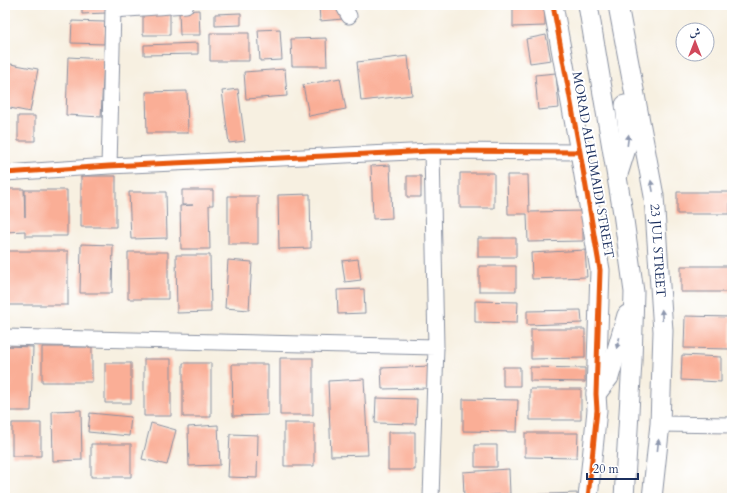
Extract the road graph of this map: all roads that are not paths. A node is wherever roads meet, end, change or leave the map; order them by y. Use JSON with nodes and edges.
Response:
{"nodes":[{"id":1,"x":186,"y":5,"type":"edge"},
{"id":2,"x":553,"y":5,"type":"edge"},
{"id":3,"x":588,"y":5,"type":"edge"},
{"id":4,"x":619,"y":13,"type":"edge"},
{"id":5,"x":432,"y":151,"type":"junction"},
{"id":6,"x":580,"y":152,"type":"junction"},
{"id":7,"x":109,"y":166,"type":"junction"},
{"id":8,"x":5,"y":173,"type":"edge"},
{"id":9,"x":617,"y":177,"type":"junction"},
{"id":10,"x":634,"y":292,"type":"junction"},
{"id":11,"x":5,"y":337,"type":"edge"},
{"id":12,"x":436,"y":347,"type":"junction"},
{"id":13,"x":596,"y":394,"type":"junction"},
{"id":14,"x":660,"y":424,"type":"junction"},
{"id":15,"x":732,"y":424,"type":"edge"},
{"id":16,"x":431,"y":498,"type":"edge"},
{"id":17,"x":588,"y":498,"type":"edge"},
{"id":18,"x":624,"y":498,"type":"edge"},
{"id":19,"x":652,"y":498,"type":"edge"}],
"edges":[{"from":1,"to":7,"type":"street"},
{"from":2,"to":6,"type":"street","name":"MORAD ALHUMAIDI STREET"},
{"from":3,"to":9,"type":"street"},
{"from":9,"to":4,"type":"street","one_way":true},
{"from":14,"to":4,"type":"street","name":"23 JUL STREET","one_way":true},
{"from":5,"to":6,"type":"street"},
{"from":5,"to":7,"type":"street"},
{"from":5,"to":12,"type":"street"},
{"from":6,"to":13,"type":"street","name":"MORAD ALHUMAIDI STREET"},
{"from":7,"to":8,"type":"street"},
{"from":9,"to":10,"type":"street"},
{"from":10,"to":13,"type":"street","one_way":true},
{"from":10,"to":18,"type":"street"},
{"from":11,"to":12,"type":"street"},
{"from":12,"to":16,"type":"street"},
{"from":13,"to":17,"type":"street","name":"MORAD ALHUMAIDI STREET"},
{"from":14,"to":15,"type":"street"},
{"from":19,"to":14,"type":"street","name":"23 JUL STREET","one_way":true}]}
